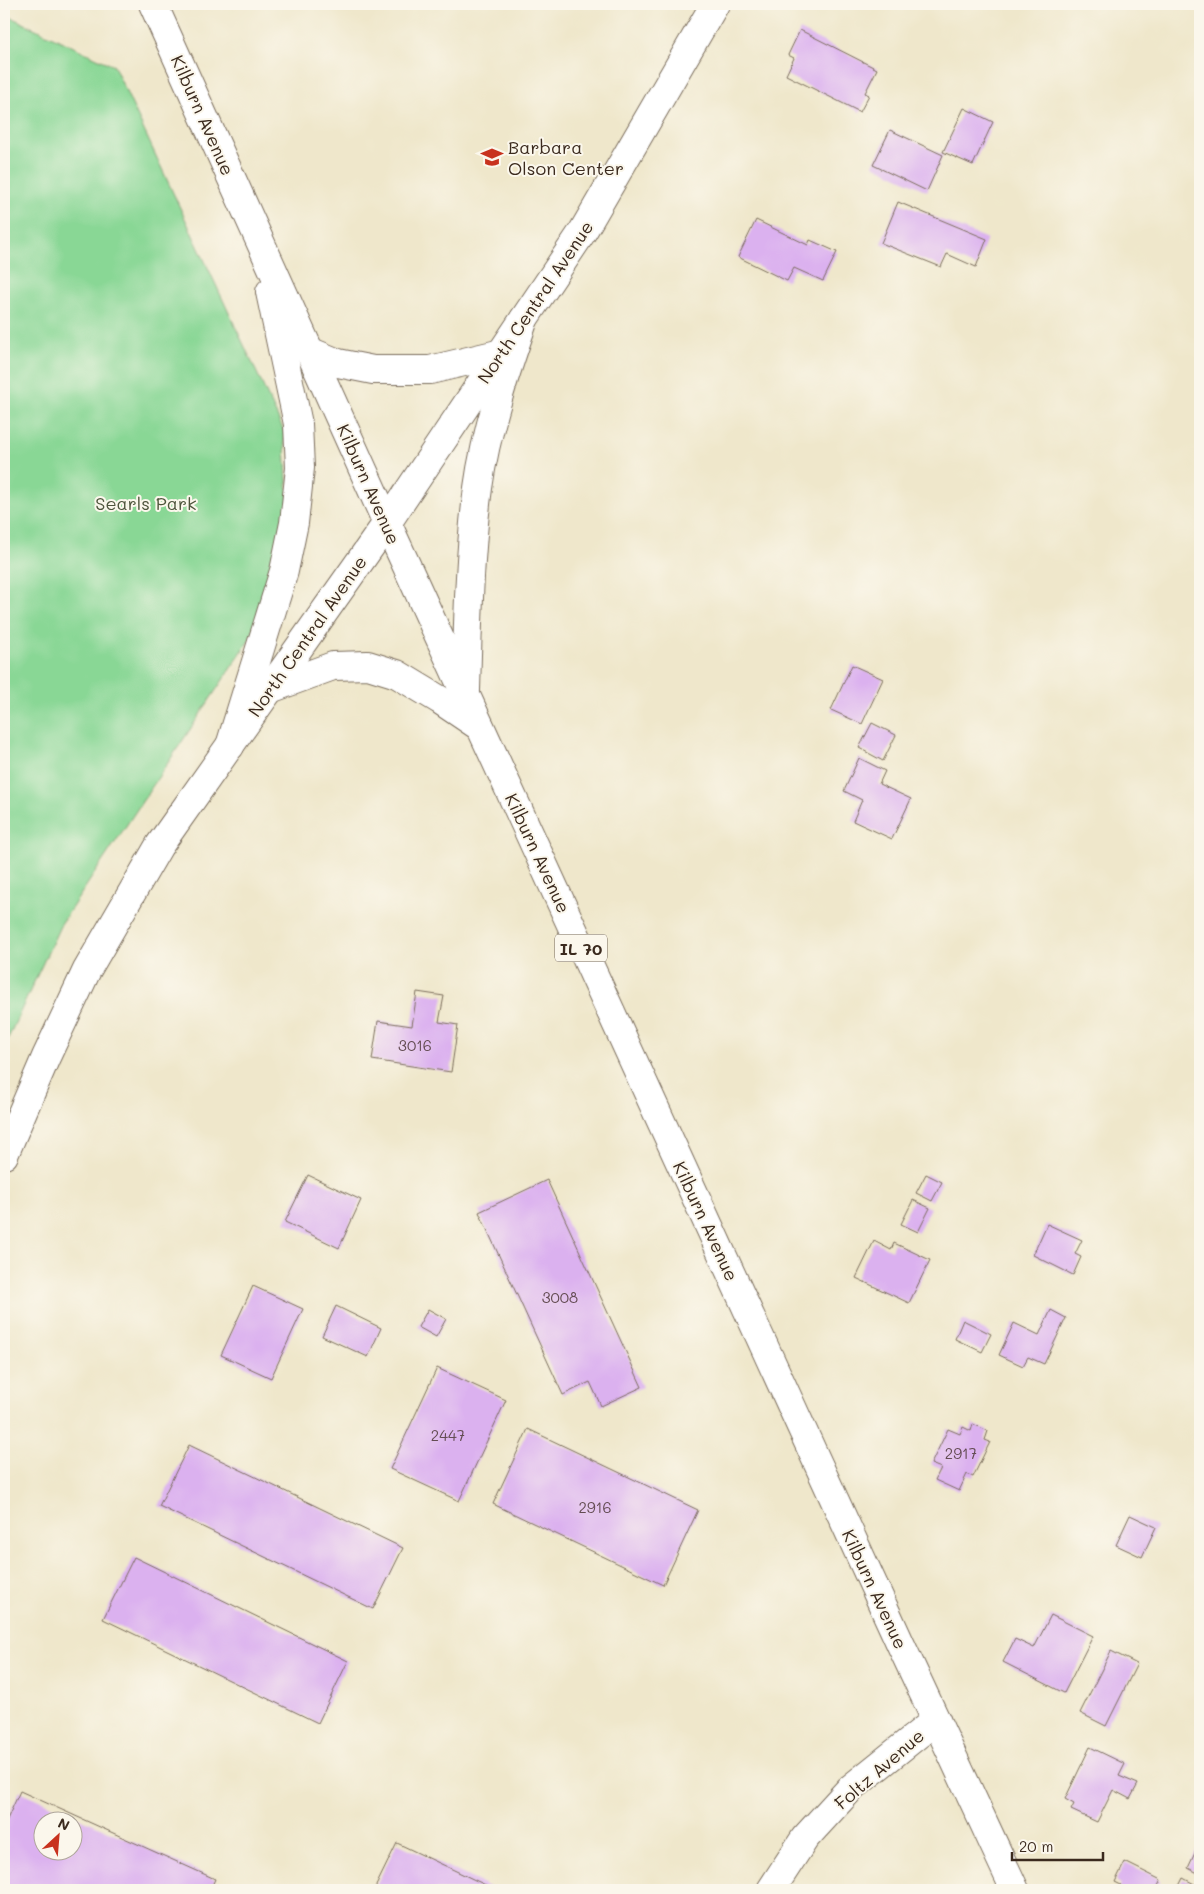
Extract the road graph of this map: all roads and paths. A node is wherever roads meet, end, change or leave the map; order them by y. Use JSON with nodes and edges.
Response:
{"nodes":[{"id":1,"x":153,"y":4,"type":"edge"},
{"id":2,"x":715,"y":4,"type":"edge"},
{"id":3,"x":260,"y":242,"type":"junction"},
{"id":4,"x":524,"y":319,"type":"junction"},
{"id":5,"x":309,"y":351,"type":"junction"},
{"id":6,"x":502,"y":353,"type":"junction"},
{"id":7,"x":387,"y":523,"type":"junction"},
{"id":8,"x":270,"y":689,"type":"junction"},
{"id":9,"x":466,"y":697,"type":"junction"},
{"id":10,"x":480,"y":728,"type":"junction"},
{"id":11,"x":230,"y":746,"type":"junction"},
{"id":12,"x":4,"y":1155,"type":"edge"},
{"id":13,"x":936,"y":1720,"type":"junction"},
{"id":14,"x":770,"y":1890,"type":"edge"},
{"id":15,"x":1015,"y":1890,"type":"edge"}],
"edges":[{"from":1,"to":3,"type":"main road","name":"Kilburn Avenue","number":"IL 70"},
{"from":2,"to":4,"type":"main road","name":"North Central Avenue"},
{"from":3,"to":5,"type":"main road","name":"Kilburn Avenue","number":"IL 70"},
{"from":3,"to":11,"type":"main road"},
{"from":4,"to":6,"type":"main road","name":"North Central Avenue"},
{"from":4,"to":9,"type":"main road"},
{"from":5,"to":6,"type":"main road"},
{"from":5,"to":7,"type":"main road","name":"Kilburn Avenue","number":"IL 70"},
{"from":6,"to":7,"type":"main road","name":"North Central Avenue"},
{"from":7,"to":8,"type":"main road","name":"North Central Avenue"},
{"from":7,"to":9,"type":"main road","name":"Kilburn Avenue","number":"IL 70"},
{"from":8,"to":10,"type":"main road"},
{"from":8,"to":11,"type":"main road","name":"North Central Avenue"},
{"from":9,"to":10,"type":"main road","name":"Kilburn Avenue","number":"IL 70"},
{"from":10,"to":13,"type":"main road","name":"Kilburn Avenue","number":"IL 70"},
{"from":11,"to":12,"type":"main road","name":"North Central Avenue"},
{"from":13,"to":14,"type":"main road","name":"Foltz Avenue"},
{"from":13,"to":15,"type":"main road","name":"Kilburn Avenue","number":"IL 70"}]}
